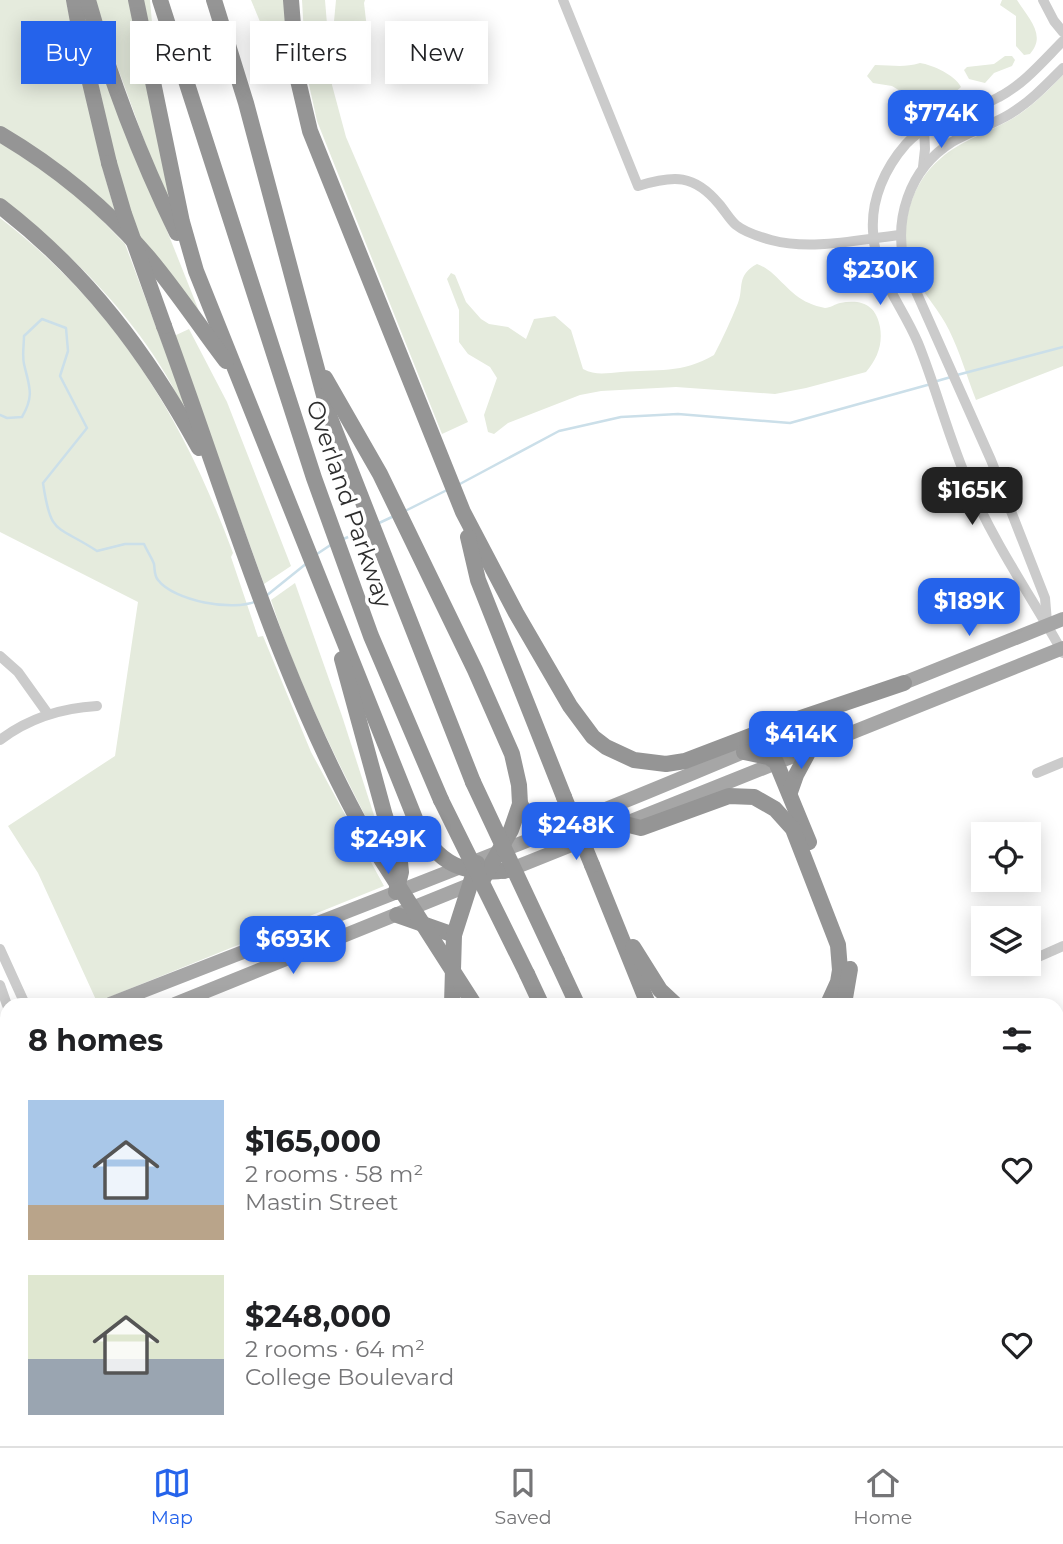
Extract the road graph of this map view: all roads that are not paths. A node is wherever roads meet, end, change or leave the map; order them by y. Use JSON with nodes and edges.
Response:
{"nodes":[{"id":1,"x":74,"y":0,"type":"edge"},
{"id":2,"x":88,"y":0,"type":"edge"},
{"id":3,"x":136,"y":0,"type":"edge"},
{"id":4,"x":160,"y":0,"type":"edge"},
{"id":5,"x":214,"y":0,"type":"edge"},
{"id":6,"x":291,"y":0,"type":"edge"},
{"id":7,"x":563,"y":0,"type":"edge"},
{"id":8,"x":1043,"y":0,"type":"edge"},
{"id":9,"x":1063,"y":32,"type":"edge"},
{"id":10,"x":1063,"y":41,"type":"edge"},
{"id":11,"x":1063,"y":68,"type":"edge"},
{"id":12,"x":924,"y":129,"type":"junction"},
{"id":13,"x":0,"y":134,"type":"edge"},
{"id":14,"x":922,"y":169,"type":"junction"},
{"id":15,"x":0,"y":206,"type":"edge"},
{"id":16,"x":901,"y":235,"type":"junction"},
{"id":17,"x":873,"y":238,"type":"junction"},
{"id":18,"x":196,"y":271,"type":"junction"},
{"id":19,"x":315,"y":361,"type":"junction"},
{"id":20,"x":238,"y":377,"type":"junction"},
{"id":21,"x":218,"y":482,"type":"junction"},
{"id":22,"x":463,"y":512,"type":"junction"},
{"id":23,"x":331,"y":612,"type":"junction"},
{"id":24,"x":1063,"y":618,"type":"edge"},
{"id":25,"x":1047,"y":625,"type":"junction"},
{"id":26,"x":1062,"y":650,"type":"edge"},
{"id":27,"x":0,"y":656,"type":"edge"},
{"id":28,"x":904,"y":683,"type":"junction"},
{"id":29,"x":97,"y":706,"type":"dead end"},
{"id":30,"x":48,"y":714,"type":"junction"},
{"id":31,"x":0,"y":740,"type":"edge"},
{"id":32,"x":811,"y":747,"type":"junction"},
{"id":33,"x":744,"y":752,"type":"junction"},
{"id":34,"x":776,"y":762,"type":"junction"},
{"id":35,"x":1063,"y":762,"type":"edge"},
{"id":36,"x":1037,"y":773,"type":"dead end"},
{"id":37,"x":790,"y":792,"type":"junction"},
{"id":38,"x":520,"y":804,"type":"junction"},
{"id":39,"x":625,"y":824,"type":"junction"},
{"id":40,"x":562,"y":826,"type":"junction"},
{"id":41,"x":497,"y":853,"type":"junction"},
{"id":42,"x":513,"y":869,"type":"joint"},
{"id":43,"x":475,"y":873,"type":"junction"},
{"id":44,"x":396,"y":892,"type":"junction"},
{"id":45,"x":604,"y":896,"type":"junction"},
{"id":46,"x":397,"y":915,"type":"junction"},
{"id":47,"x":454,"y":935,"type":"junction"},
{"id":48,"x":1063,"y":946,"type":"edge"},
{"id":49,"x":0,"y":949,"type":"edge"},
{"id":50,"x":1041,"y":956,"type":"edge"},
{"id":51,"x":13,"y":977,"type":"junction"},
{"id":52,"x":0,"y":984,"type":"edge"},
{"id":53,"x":23,"y":998,"type":"edge"},
{"id":54,"x":125,"y":998,"type":"edge"},
{"id":55,"x":190,"y":998,"type":"edge"},
{"id":56,"x":452,"y":998,"type":"edge"},
{"id":57,"x":470,"y":998,"type":"edge"},
{"id":58,"x":538,"y":998,"type":"edge"},
{"id":59,"x":574,"y":998,"type":"edge"},
{"id":60,"x":646,"y":998,"type":"edge"},
{"id":61,"x":669,"y":998,"type":"edge"},
{"id":62,"x":830,"y":998,"type":"edge"},
{"id":63,"x":845,"y":998,"type":"edge"}],
"edges":[{"from":1,"to":21,"type":"highway","bridge":true},
{"from":2,"to":18,"type":"highway"},
{"from":3,"to":18,"type":"highway"},
{"from":4,"to":58,"type":"highway","name":"Overland Parkway","bridge":true},
{"from":5,"to":19,"type":"highway","name":"Overland Parkway"},
{"from":6,"to":22,"type":"highway"},
{"from":7,"to":17,"type":"street"},
{"from":8,"to":9,"type":"street"},
{"from":10,"to":12,"type":"street"},
{"from":11,"to":14,"type":"street"},
{"from":12,"to":14,"type":"street"},
{"from":12,"to":17,"type":"street"},
{"from":13,"to":20,"type":"highway"},
{"from":14,"to":16,"type":"street"},
{"from":15,"to":21,"type":"highway"},
{"from":16,"to":17,"type":"street"},
{"from":16,"to":25,"type":"street"},
{"from":17,"to":25,"type":"street"},
{"from":18,"to":20,"type":"highway"},
{"from":19,"to":38,"type":"highway"},
{"from":19,"to":59,"type":"highway","name":"Overland Parkway","bridge":true},
{"from":20,"to":23,"type":"highway"},
{"from":21,"to":57,"type":"highway","bridge":true},
{"from":22,"to":28,"type":"highway"},
{"from":22,"to":45,"type":"highway","bridge":true},
{"from":23,"to":43,"type":"highway"},
{"from":23,"to":44,"type":"highway"},
{"from":24,"to":25,"type":"main road"},
{"from":25,"to":26,"type":"street"},
{"from":25,"to":28,"type":"main road"},
{"from":26,"to":32,"type":"main road"},
{"from":27,"to":30,"type":"street"},
{"from":28,"to":33,"type":"main road"},
{"from":29,"to":30,"type":"street"},
{"from":30,"to":31,"type":"street"},
{"from":32,"to":34,"type":"main road"},
{"from":32,"to":37,"type":"highway"},
{"from":33,"to":34,"type":"highway"},
{"from":33,"to":40,"type":"main road"},
{"from":34,"to":37,"type":"highway"},
{"from":34,"to":39,"type":"main road"},
{"from":35,"to":36,"type":"street"},
{"from":37,"to":63,"type":"highway"},
{"from":38,"to":40,"type":"highway"},
{"from":38,"to":41,"type":"highway"},
{"from":39,"to":42,"type":"main road"},
{"from":39,"to":62,"type":"highway"},
{"from":40,"to":41,"type":"main road"},
{"from":41,"to":43,"type":"highway"},
{"from":42,"to":43,"type":"highway"},
{"from":43,"to":44,"type":"main road"},
{"from":43,"to":46,"type":"main road"},
{"from":43,"to":47,"type":"highway"},
{"from":44,"to":54,"type":"main road"},
{"from":45,"to":60,"type":"highway"},
{"from":45,"to":61,"type":"highway"},
{"from":46,"to":47,"type":"highway"},
{"from":46,"to":55,"type":"main road"},
{"from":47,"to":56,"type":"highway"},
{"from":48,"to":50,"type":"street"},
{"from":49,"to":51,"type":"street"},
{"from":51,"to":52,"type":"street"},
{"from":51,"to":53,"type":"street"}]}
